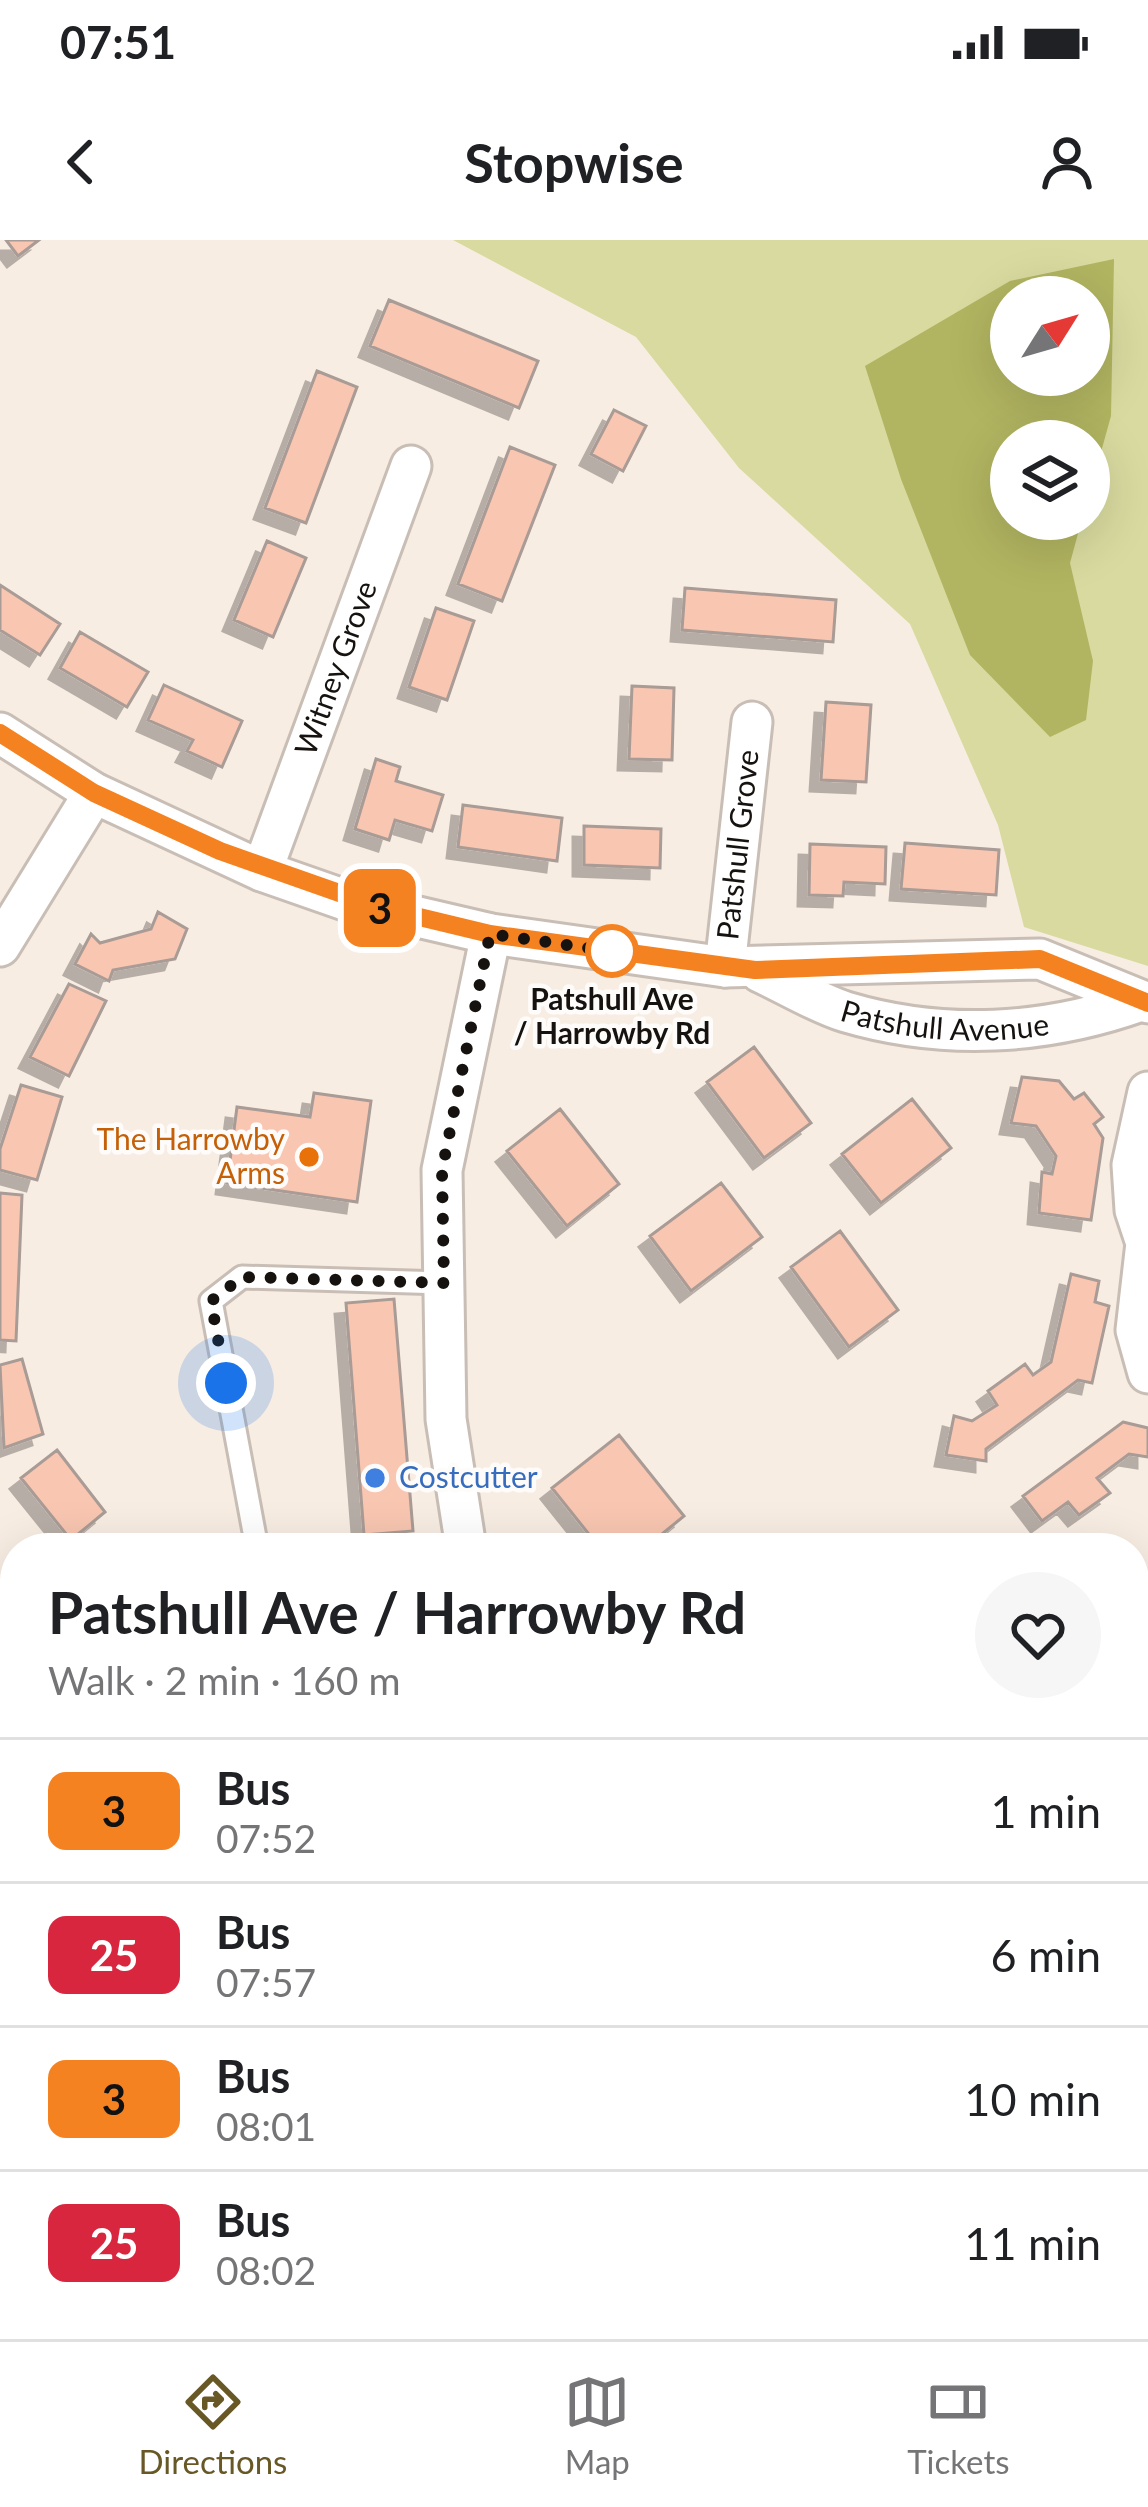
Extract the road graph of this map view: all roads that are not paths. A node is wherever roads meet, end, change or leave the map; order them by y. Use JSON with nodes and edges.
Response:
{"nodes":[{"id":1,"x":412,"y":466,"type":"dead end"},
{"id":2,"x":752,"y":722,"type":"dead end"},
{"id":3,"x":0,"y":733,"type":"edge"},
{"id":4,"x":94,"y":793,"type":"junction"},
{"id":5,"x":262,"y":871,"type":"junction"},
{"id":6,"x":490,"y":934,"type":"junction"},
{"id":7,"x":0,"y":946,"type":"edge"},
{"id":8,"x":740,"y":969,"type":"junction"},
{"id":9,"x":1145,"y":1002,"type":"edge"},
{"id":10,"x":1148,"y":1092,"type":"edge"},
{"id":11,"x":444,"y":1283,"type":"junction"},
{"id":12,"x":1148,"y":1373,"type":"edge"},
{"id":13,"x":254,"y":1533,"type":"edge"},
{"id":14,"x":464,"y":1533,"type":"edge"}],
"edges":[{"from":1,"to":5,"type":"street","name":"Witney Grove"},
{"from":2,"to":8,"type":"street","name":"Patshull Grove"},
{"from":3,"to":4,"type":"street","name":"Patshull Avenue"},
{"from":4,"to":5,"type":"street","name":"Patshull Avenue"},
{"from":4,"to":7,"type":"street"},
{"from":5,"to":6,"type":"street","name":"Patshull Avenue"},
{"from":6,"to":8,"type":"street","name":"Patshull Avenue"},
{"from":6,"to":11,"type":"street"},
{"from":8,"to":9,"type":"street","name":"Patshull Avenue"},
{"from":8,"to":9,"type":"street","name":"Patshull Avenue"},
{"from":10,"to":12,"type":"street"},
{"from":11,"to":13,"type":"lane"},
{"from":11,"to":14,"type":"street"}]}
